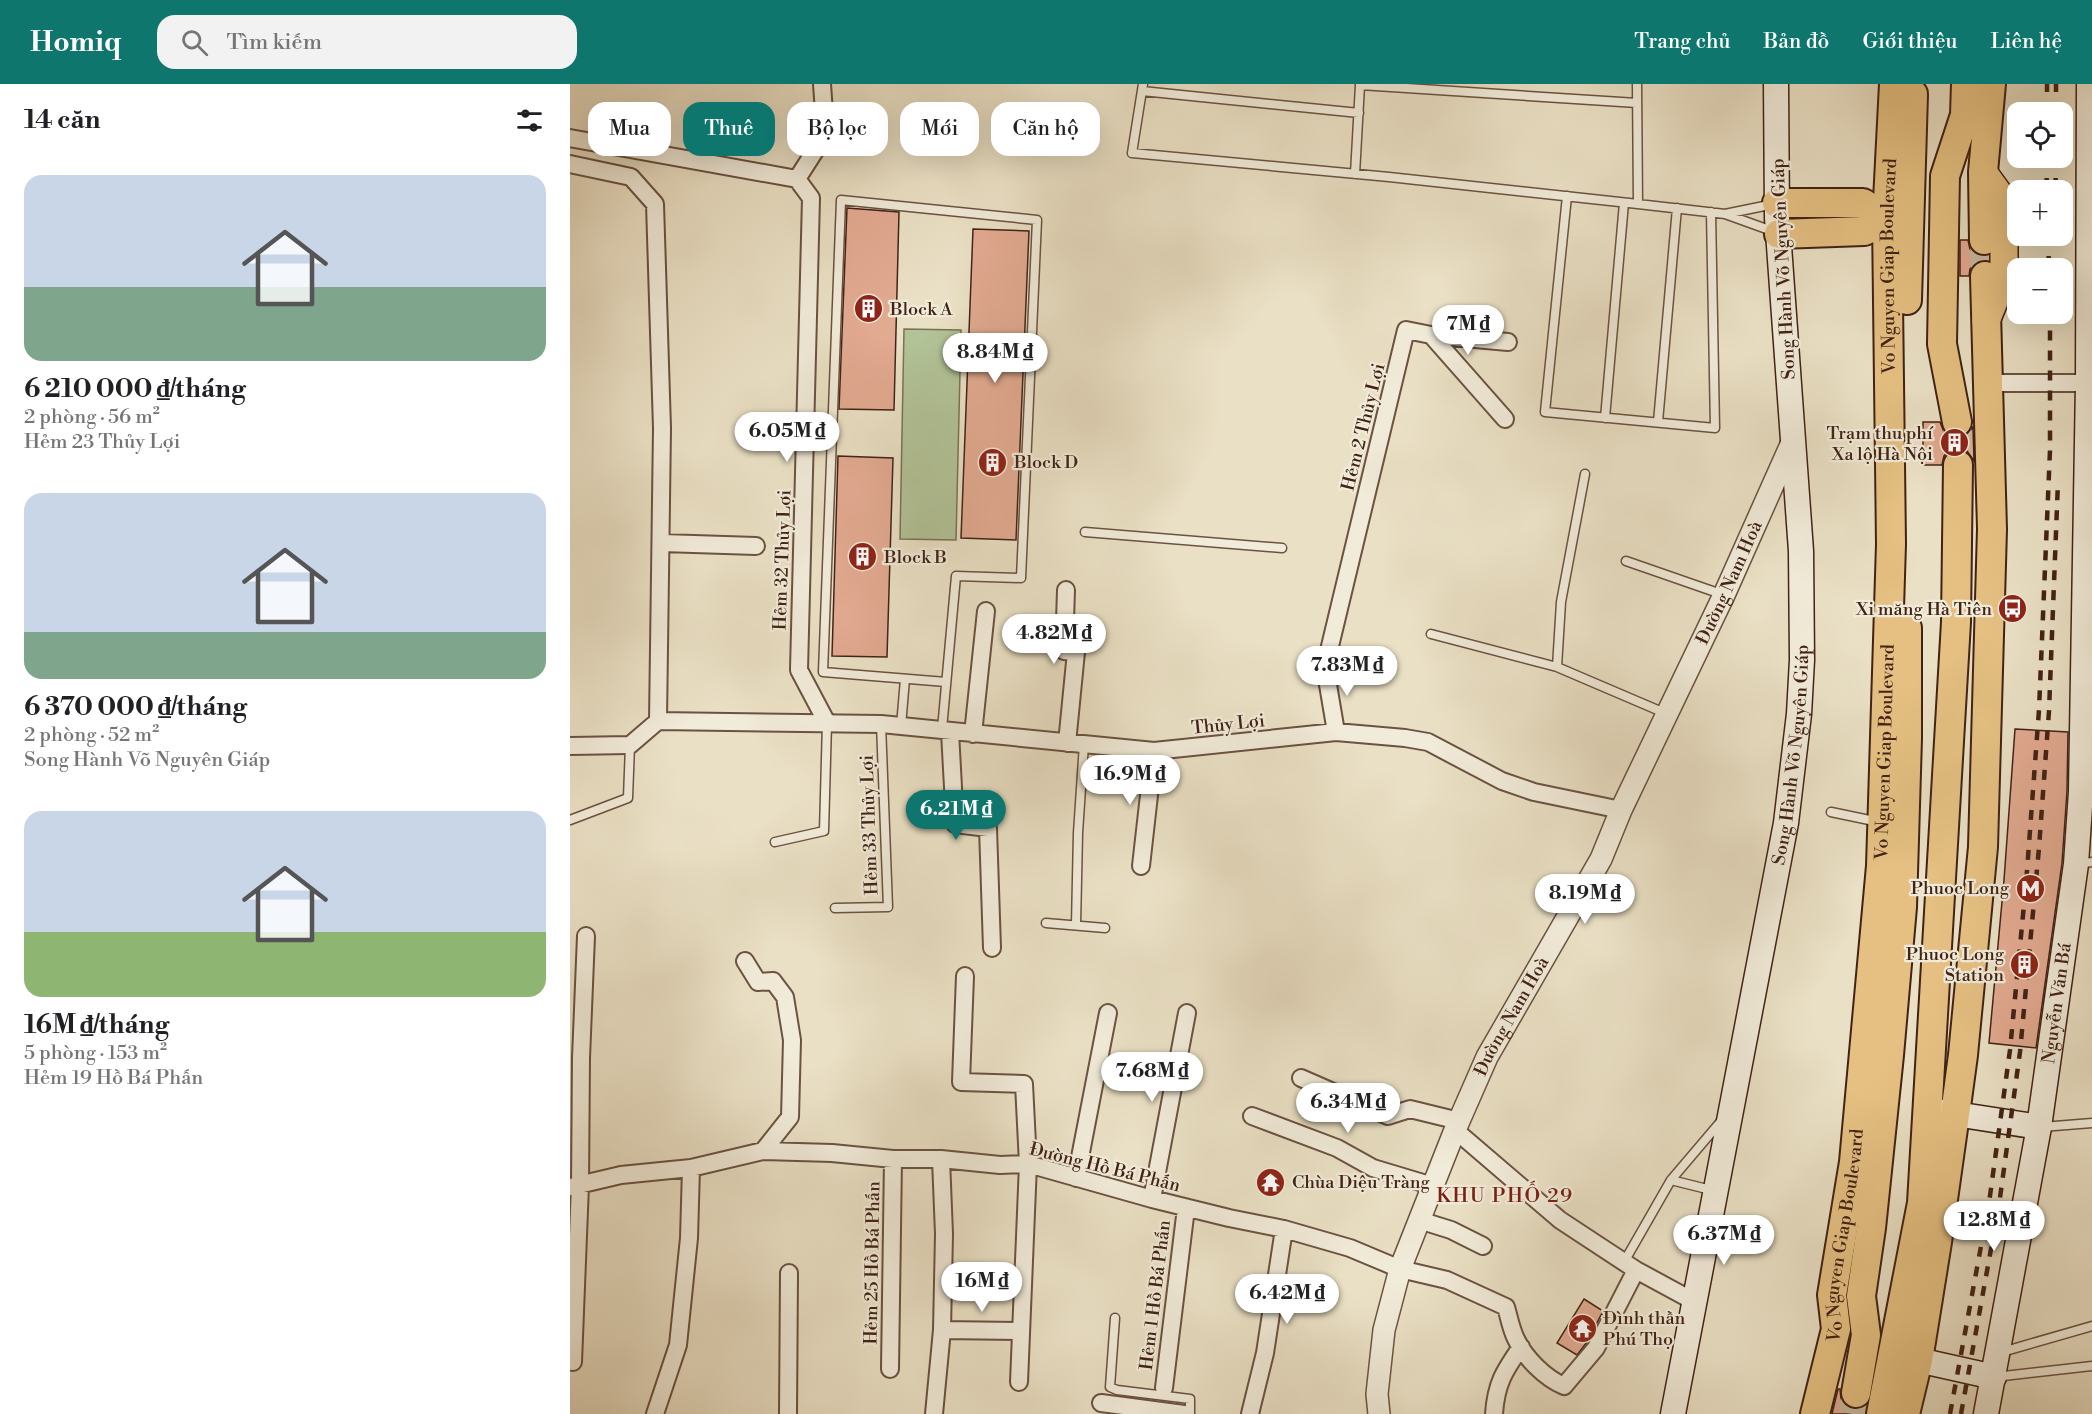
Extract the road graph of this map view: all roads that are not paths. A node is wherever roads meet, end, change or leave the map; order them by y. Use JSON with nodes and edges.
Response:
{"nodes":[{"id":1,"x":822,"y":84,"type":"edge"},
{"id":2,"x":1637,"y":84,"type":"edge"},
{"id":3,"x":1776,"y":84,"type":"edge"},
{"id":4,"x":1894,"y":84,"type":"edge"},
{"id":5,"x":1913,"y":84,"type":"edge"},
{"id":6,"x":1972,"y":84,"type":"edge"},
{"id":7,"x":2089,"y":84,"type":"edge"},
{"id":8,"x":1360,"y":85,"type":"edge"},
{"id":9,"x":1143,"y":87,"type":"edge"},
{"id":10,"x":1637,"y":103,"type":"junction"},
{"id":11,"x":1359,"y":113,"type":"junction"},
{"id":12,"x":1965,"y":115,"type":"junction"},
{"id":13,"x":570,"y":138,"type":"edge"},
{"id":14,"x":570,"y":164,"type":"edge"},
{"id":15,"x":1983,"y":172,"type":"junction"},
{"id":16,"x":1355,"y":174,"type":"junction"},
{"id":17,"x":797,"y":179,"type":"junction"},
{"id":18,"x":1910,"y":182,"type":"junction"},
{"id":19,"x":1567,"y":196,"type":"junction"},
{"id":20,"x":1624,"y":203,"type":"junction"},
{"id":21,"x":1777,"y":203,"type":"junction"},
{"id":22,"x":1638,"y":204,"type":"junction"},
{"id":23,"x":1677,"y":208,"type":"junction"},
{"id":24,"x":1711,"y":212,"type":"junction"},
{"id":25,"x":1725,"y":214,"type":"junction"},
{"id":26,"x":1887,"y":220,"type":"junction"},
{"id":27,"x":1779,"y":234,"type":"junction"},
{"id":28,"x":1984,"y":240,"type":"tunnel mouth"},
{"id":29,"x":1907,"y":260,"type":"junction"},
{"id":30,"x":1985,"y":276,"type":"tunnel mouth"},
{"id":31,"x":1986,"y":322,"type":"junction"},
{"id":32,"x":1431,"y":335,"type":"junction"},
{"id":33,"x":1508,"y":342,"type":"dead end"},
{"id":34,"x":1988,"y":383,"type":"junction"},
{"id":35,"x":2088,"y":383,"type":"junction"},
{"id":36,"x":1605,"y":418,"type":"junction"},
{"id":37,"x":1505,"y":419,"type":"dead end"},
{"id":38,"x":1957,"y":422,"type":"tunnel mouth"},
{"id":39,"x":1658,"y":423,"type":"junction"},
{"id":40,"x":1793,"y":440,"type":"junction"},
{"id":41,"x":1958,"y":465,"type":"tunnel mouth"},
{"id":42,"x":1585,"y":474,"type":"dead end"},
{"id":43,"x":1992,"y":529,"type":"junction"},
{"id":44,"x":1085,"y":532,"type":"dead end"},
{"id":45,"x":662,"y":543,"type":"junction"},
{"id":46,"x":756,"y":546,"type":"dead end"},
{"id":47,"x":1282,"y":548,"type":"dead end"},
{"id":48,"x":1626,"y":561,"type":"dead end"},
{"id":49,"x":1066,"y":590,"type":"dead end"},
{"id":50,"x":1724,"y":595,"type":"junction"},
{"id":51,"x":2088,"y":604,"type":"edge"},
{"id":52,"x":986,"y":611,"type":"dead end"},
{"id":53,"x":1956,"y":622,"type":"junction"},
{"id":54,"x":1431,"y":634,"type":"dead end"},
{"id":55,"x":1557,"y":666,"type":"junction"},
{"id":56,"x":905,"y":679,"type":"junction"},
{"id":57,"x":946,"y":682,"type":"junction"},
{"id":58,"x":1668,"y":714,"type":"junction"},
{"id":59,"x":658,"y":721,"type":"junction"},
{"id":60,"x":827,"y":723,"type":"junction"},
{"id":61,"x":881,"y":724,"type":"junction"},
{"id":62,"x":902,"y":726,"type":"junction"},
{"id":63,"x":946,"y":730,"type":"junction"},
{"id":64,"x":1336,"y":732,"type":"junction"},
{"id":65,"x":973,"y":734,"type":"junction"},
{"id":66,"x":1076,"y":743,"type":"junction"},
{"id":67,"x":570,"y":746,"type":"edge"},
{"id":68,"x":630,"y":746,"type":"junction"},
{"id":69,"x":1154,"y":751,"type":"junction"},
{"id":70,"x":1621,"y":810,"type":"junction"},
{"id":71,"x":1831,"y":812,"type":"dead end"},
{"id":72,"x":570,"y":819,"type":"edge"},
{"id":73,"x":1882,"y":823,"type":"junction"},
{"id":74,"x":775,"y":842,"type":"dead end"},
{"id":75,"x":2084,"y":863,"type":"edge"},
{"id":76,"x":1141,"y":866,"type":"dead end"},
{"id":77,"x":836,"y":908,"type":"dead end"},
{"id":78,"x":1046,"y":923,"type":"dead end"},
{"id":79,"x":1077,"y":925,"type":"junction"},
{"id":80,"x":1105,"y":927,"type":"dead end"},
{"id":81,"x":586,"y":936,"type":"dead end"},
{"id":82,"x":992,"y":948,"type":"dead end"},
{"id":83,"x":745,"y":961,"type":"dead end"},
{"id":84,"x":965,"y":976,"type":"dead end"},
{"id":85,"x":1108,"y":1013,"type":"dead end"},
{"id":86,"x":1187,"y":1013,"type":"dead end"},
{"id":87,"x":1301,"y":1077,"type":"dead end"},
{"id":88,"x":1732,"y":1109,"type":"junction"},
{"id":89,"x":1941,"y":1112,"type":"junction"},
{"id":90,"x":1251,"y":1116,"type":"dead end"},
{"id":91,"x":2092,"y":1124,"type":"edge"},
{"id":92,"x":1457,"y":1126,"type":"junction"},
{"id":93,"x":2039,"y":1127,"type":"junction"},
{"id":94,"x":763,"y":1151,"type":"junction"},
{"id":95,"x":893,"y":1159,"type":"junction"},
{"id":96,"x":940,"y":1159,"type":"junction"},
{"id":97,"x":1029,"y":1164,"type":"junction"},
{"id":98,"x":692,"y":1168,"type":"junction"},
{"id":99,"x":1076,"y":1178,"type":"junction"},
{"id":100,"x":1671,"y":1180,"type":"junction"},
{"id":101,"x":575,"y":1186,"type":"edge"},
{"id":102,"x":1433,"y":1186,"type":"junction"},
{"id":103,"x":1716,"y":1192,"type":"junction"},
{"id":104,"x":1152,"y":1199,"type":"junction"},
{"id":105,"x":1922,"y":1203,"type":"junction"},
{"id":106,"x":1186,"y":1208,"type":"junction"},
{"id":107,"x":1419,"y":1220,"type":"junction"},
{"id":108,"x":1284,"y":1229,"type":"junction"},
{"id":109,"x":1937,"y":1242,"type":"junction"},
{"id":110,"x":1483,"y":1246,"type":"dead end"},
{"id":111,"x":1630,"y":1266,"type":"junction"},
{"id":112,"x":1400,"y":1269,"type":"junction"},
{"id":113,"x":789,"y":1273,"type":"dead end"},
{"id":114,"x":1861,"y":1296,"type":"junction"},
{"id":115,"x":1695,"y":1302,"type":"junction"},
{"id":116,"x":1115,"y":1318,"type":"dead end"},
{"id":117,"x":2092,"y":1326,"type":"edge"},
{"id":118,"x":1836,"y":1329,"type":"junction"},
{"id":119,"x":942,"y":1330,"type":"junction"},
{"id":120,"x":1021,"y":1330,"type":"junction"},
{"id":121,"x":1521,"y":1347,"type":"junction"},
{"id":122,"x":1998,"y":1353,"type":"junction"},
{"id":123,"x":1918,"y":1360,"type":"junction"},
{"id":124,"x":573,"y":1362,"type":"dead end"},
{"id":125,"x":2092,"y":1366,"type":"edge"},
{"id":126,"x":890,"y":1369,"type":"dead end"},
{"id":127,"x":1994,"y":1377,"type":"junction"},
{"id":128,"x":1019,"y":1382,"type":"dead end"},
{"id":129,"x":1164,"y":1388,"type":"dead end"},
{"id":130,"x":1856,"y":1393,"type":"tunnel mouth"},
{"id":131,"x":1101,"y":1403,"type":"dead end"},
{"id":132,"x":655,"y":1414,"type":"edge"},
{"id":133,"x":788,"y":1414,"type":"edge"},
{"id":134,"x":934,"y":1414,"type":"edge"},
{"id":135,"x":1184,"y":1414,"type":"edge"},
{"id":136,"x":1190,"y":1414,"type":"edge"},
{"id":137,"x":1250,"y":1414,"type":"edge"},
{"id":138,"x":1379,"y":1414,"type":"edge"},
{"id":139,"x":1494,"y":1414,"type":"edge"},
{"id":140,"x":1673,"y":1414,"type":"edge"},
{"id":141,"x":1815,"y":1414,"type":"edge"},
{"id":142,"x":1881,"y":1414,"type":"tunnel mouth"},
{"id":143,"x":1905,"y":1414,"type":"edge"},
{"id":144,"x":1986,"y":1414,"type":"edge"}],
"edges":[{"from":1,"to":17,"type":"street"},
{"from":2,"to":10,"type":"lane"},
{"from":3,"to":21,"type":"main road","name":"Song Hành Võ Nguyên Giáp"},
{"from":4,"to":26,"type":"highway","name":"Vo Nguyen Giap Boulevard"},
{"from":5,"to":18,"type":"highway","name":"Vo Nguyen Giap Boulevard"},
{"from":6,"to":12,"type":"highway"},
{"from":6,"to":15,"type":"highway"},
{"from":7,"to":35,"type":"main road","name":"Nguyễn Văn Bá"},
{"from":8,"to":10,"type":"lane"},
{"from":8,"to":11,"type":"lane"},
{"from":9,"to":11,"type":"lane"},
{"from":9,"to":16,"type":"lane"},
{"from":10,"to":22,"type":"lane"},
{"from":11,"to":16,"type":"lane"},
{"from":12,"to":15,"type":"highway"},
{"from":12,"to":38,"type":"highway"},
{"from":13,"to":17,"type":"street"},
{"from":14,"to":45,"type":"street"},
{"from":15,"to":28,"type":"highway"},
{"from":15,"to":31,"type":"main road"},
{"from":16,"to":19,"type":"lane"},
{"from":17,"to":60,"type":"street","name":"Hẻm 32 Thủy Lợi"},
{"from":18,"to":26,"type":"highway"},
{"from":18,"to":29,"type":"highway","name":"Vo Nguyen Giap Boulevard"},
{"from":19,"to":20,"type":"lane"},
{"from":19,"to":36,"type":"lane"},
{"from":20,"to":22,"type":"lane"},
{"from":20,"to":36,"type":"lane"},
{"from":21,"to":25,"type":"lane"},
{"from":21,"to":26,"type":"highway"},
{"from":21,"to":27,"type":"main road","name":"Song Hành Võ Nguyên Giáp"},
{"from":22,"to":23,"type":"lane"},
{"from":23,"to":24,"type":"lane"},
{"from":23,"to":39,"type":"lane"},
{"from":24,"to":25,"type":"lane"},
{"from":24,"to":39,"type":"lane"},
{"from":25,"to":27,"type":"lane"},
{"from":26,"to":27,"type":"highway"},
{"from":26,"to":29,"type":"highway"},
{"from":26,"to":73,"type":"highway","name":"Vo Nguyen Giap Boulevard"},
{"from":27,"to":40,"type":"main road","name":"Song Hành Võ Nguyên Giáp"},
{"from":29,"to":114,"type":"highway","name":"Vo Nguyen Giap Boulevard"},
{"from":30,"to":31,"type":"highway"},
{"from":31,"to":34,"type":"highway"},
{"from":32,"to":33,"type":"street"},
{"from":32,"to":37,"type":"street"},
{"from":32,"to":64,"type":"street","name":"Hẻm 2 Thủy Lợi"},
{"from":34,"to":35,"type":"street"},
{"from":34,"to":43,"type":"highway"},
{"from":35,"to":51,"type":"main road","name":"Nguyễn Văn Bá"},
{"from":36,"to":39,"type":"lane"},
{"from":40,"to":50,"type":"street","name":"Đường Nam Hoà"},
{"from":40,"to":88,"type":"main road","name":"Song Hành Võ Nguyên Giáp"},
{"from":41,"to":53,"type":"highway"},
{"from":42,"to":55,"type":"lane"},
{"from":43,"to":53,"type":"highway"},
{"from":43,"to":89,"type":"highway"},
{"from":44,"to":47,"type":"lane"},
{"from":45,"to":46,"type":"street"},
{"from":45,"to":59,"type":"street"},
{"from":48,"to":50,"type":"lane"},
{"from":49,"to":66,"type":"street"},
{"from":50,"to":58,"type":"street","name":"Đường Nam Hoà"},
{"from":51,"to":75,"type":"main road","name":"Nguyễn Văn Bá"},
{"from":52,"to":65,"type":"street"},
{"from":53,"to":89,"type":"highway"},
{"from":54,"to":55,"type":"lane"},
{"from":55,"to":58,"type":"lane"},
{"from":56,"to":57,"type":"lane"},
{"from":56,"to":57,"type":"lane"},
{"from":56,"to":62,"type":"lane"},
{"from":57,"to":63,"type":"lane"},
{"from":58,"to":70,"type":"street","name":"Đường Nam Hoà"},
{"from":59,"to":60,"type":"street","name":"Thủy Lợi"},
{"from":59,"to":68,"type":"street"},
{"from":60,"to":61,"type":"street","name":"Thủy Lợi"},
{"from":60,"to":74,"type":"lane"},
{"from":61,"to":62,"type":"street","name":"Thủy Lợi"},
{"from":61,"to":77,"type":"lane","name":"Hẻm 33 Thủy Lợi"},
{"from":62,"to":63,"type":"street","name":"Thủy Lợi"},
{"from":63,"to":65,"type":"street","name":"Thủy Lợi"},
{"from":63,"to":82,"type":"street"},
{"from":64,"to":69,"type":"street","name":"Thủy Lợi"},
{"from":64,"to":70,"type":"street","name":"Thủy Lợi"},
{"from":65,"to":66,"type":"street","name":"Thủy Lợi"},
{"from":66,"to":69,"type":"street","name":"Thủy Lợi"},
{"from":66,"to":79,"type":"lane"},
{"from":67,"to":68,"type":"street"},
{"from":68,"to":72,"type":"lane"},
{"from":69,"to":76,"type":"street"},
{"from":70,"to":92,"type":"street","name":"Đường Nam Hoà"},
{"from":71,"to":73,"type":"lane"},
{"from":73,"to":118,"type":"highway","name":"Vo Nguyen Giap Boulevard"},
{"from":75,"to":93,"type":"main road","name":"Nguyễn Văn Bá"},
{"from":78,"to":79,"type":"lane"},
{"from":79,"to":80,"type":"lane"},
{"from":81,"to":101,"type":"street"},
{"from":83,"to":94,"type":"street"},
{"from":84,"to":97,"type":"street"},
{"from":85,"to":99,"type":"street"},
{"from":86,"to":104,"type":"street"},
{"from":87,"to":92,"type":"street"},
{"from":88,"to":100,"type":"lane"},
{"from":88,"to":103,"type":"main road","name":"Song Hành Võ Nguyên Giáp"},
{"from":89,"to":93,"type":"main road"},
{"from":89,"to":105,"type":"highway"},
{"from":89,"to":109,"type":"highway"},
{"from":90,"to":102,"type":"street"},
{"from":91,"to":93,"type":"lane"},
{"from":92,"to":102,"type":"street","name":"Đường Nam Hoà"},
{"from":92,"to":111,"type":"street"},
{"from":93,"to":122,"type":"main road","name":"Nguyễn Văn Bá"},
{"from":94,"to":95,"type":"street","name":"Đường Hồ Bá Phấn"},
{"from":94,"to":98,"type":"street","name":"Đường Hồ Bá Phấn"},
{"from":95,"to":96,"type":"street","name":"Đường Hồ Bá Phấn"},
{"from":95,"to":126,"type":"street","name":"Hẻm 25 Hồ Bá Phấn"},
{"from":96,"to":97,"type":"street","name":"Đường Hồ Bá Phấn"},
{"from":96,"to":119,"type":"street"},
{"from":97,"to":99,"type":"street","name":"Đường Hồ Bá Phấn"},
{"from":97,"to":120,"type":"street"},
{"from":98,"to":101,"type":"street","name":"Đường Hồ Bá Phấn"},
{"from":98,"to":132,"type":"street"},
{"from":99,"to":104,"type":"street","name":"Đường Hồ Bá Phấn"},
{"from":100,"to":103,"type":"lane"},
{"from":100,"to":111,"type":"lane"},
{"from":101,"to":124,"type":"street"},
{"from":102,"to":107,"type":"street","name":"Đường Nam Hoà"},
{"from":103,"to":115,"type":"main road","name":"Song Hành Võ Nguyên Giáp"},
{"from":104,"to":106,"type":"street","name":"Đường Hồ Bá Phấn"},
{"from":105,"to":109,"type":"highway"},
{"from":105,"to":142,"type":"highway"},
{"from":106,"to":108,"type":"street","name":"Đường Hồ Bá Phấn"},
{"from":106,"to":129,"type":"street","name":"Hẻm 1 Hồ Bá Phấn"},
{"from":107,"to":110,"type":"street"},
{"from":107,"to":112,"type":"street","name":"Đường Nam Hoà"},
{"from":108,"to":112,"type":"street","name":"Đường Hồ Bá Phấn"},
{"from":108,"to":137,"type":"street"},
{"from":109,"to":123,"type":"highway"},
{"from":111,"to":115,"type":"street"},
{"from":111,"to":121,"type":"street","name":"Đường Hồ Bá Phấn"},
{"from":112,"to":121,"type":"street","name":"Đường Hồ Bá Phấn"},
{"from":112,"to":138,"type":"street","name":"Đường Nam Hoà"},
{"from":113,"to":133,"type":"street"},
{"from":114,"to":118,"type":"highway"},
{"from":114,"to":130,"type":"highway","name":"Vo Nguyen Giap Boulevard"},
{"from":115,"to":140,"type":"main road","name":"Song Hành Võ Nguyên Giáp"},
{"from":116,"to":136,"type":"lane"},
{"from":117,"to":122,"type":"lane"},
{"from":118,"to":141,"type":"highway","name":"Vo Nguyen Giap Boulevard"},
{"from":119,"to":120,"type":"street"},
{"from":119,"to":134,"type":"street"},
{"from":120,"to":128,"type":"street"},
{"from":121,"to":139,"type":"street"},
{"from":122,"to":127,"type":"main road","name":"Nguyễn Văn Bá"},
{"from":123,"to":127,"type":"main road"},
{"from":123,"to":143,"type":"highway"},
{"from":125,"to":127,"type":"lane"},
{"from":127,"to":144,"type":"main road","name":"Nguyễn Văn Bá"},
{"from":131,"to":135,"type":"street"}]}
